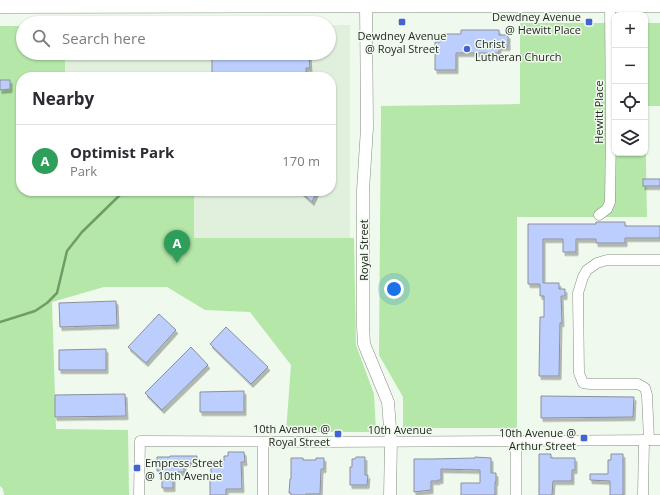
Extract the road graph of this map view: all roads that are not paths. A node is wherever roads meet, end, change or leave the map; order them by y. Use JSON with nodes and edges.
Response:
{"nodes":[{"id":1,"x":103,"y":3,"type":"edge"},
{"id":2,"x":233,"y":3,"type":"edge"},
{"id":3,"x":366,"y":3,"type":"edge"},
{"id":4,"x":493,"y":3,"type":"edge"},
{"id":5,"x":624,"y":3,"type":"edge"},
{"id":6,"x":610,"y":5,"type":"junction"},
{"id":7,"x":660,"y":5,"type":"edge"},
{"id":8,"x":0,"y":6,"type":"edge"},
{"id":9,"x":599,"y":215,"type":"dead end"},
{"id":10,"x":660,"y":260,"type":"edge"},
{"id":11,"x":646,"y":440,"type":"junction"},
{"id":12,"x":660,"y":440,"type":"edge"},
{"id":13,"x":391,"y":441,"type":"junction"},
{"id":14,"x":516,"y":441,"type":"junction"},
{"id":15,"x":263,"y":442,"type":"junction"},
{"id":16,"x":140,"y":495,"type":"edge"},
{"id":17,"x":263,"y":495,"type":"edge"},
{"id":18,"x":390,"y":495,"type":"edge"},
{"id":19,"x":516,"y":495,"type":"edge"},
{"id":20,"x":644,"y":495,"type":"edge"}],
"edges":[{"from":1,"to":2,"type":"main road"},
{"from":1,"to":8,"type":"main road"},
{"from":2,"to":3,"type":"main road"},
{"from":3,"to":4,"type":"main road"},
{"from":3,"to":13,"type":"street","name":"Royal Street"},
{"from":4,"to":6,"type":"main road"},
{"from":5,"to":6,"type":"main road"},
{"from":5,"to":7,"type":"main road"},
{"from":6,"to":9,"type":"street","name":"Hewitt Place"},
{"from":10,"to":11,"type":"street"},
{"from":11,"to":12,"type":"street","name":"10th Avenue"},
{"from":11,"to":14,"type":"street","name":"10th Avenue"},
{"from":11,"to":20,"type":"street"},
{"from":13,"to":14,"type":"street","name":"10th Avenue"},
{"from":13,"to":15,"type":"street","name":"10th Avenue"},
{"from":13,"to":18,"type":"street","name":"Royal Street"},
{"from":14,"to":19,"type":"street"},
{"from":15,"to":16,"type":"street","name":"10th Avenue"},
{"from":15,"to":17,"type":"street"}]}
